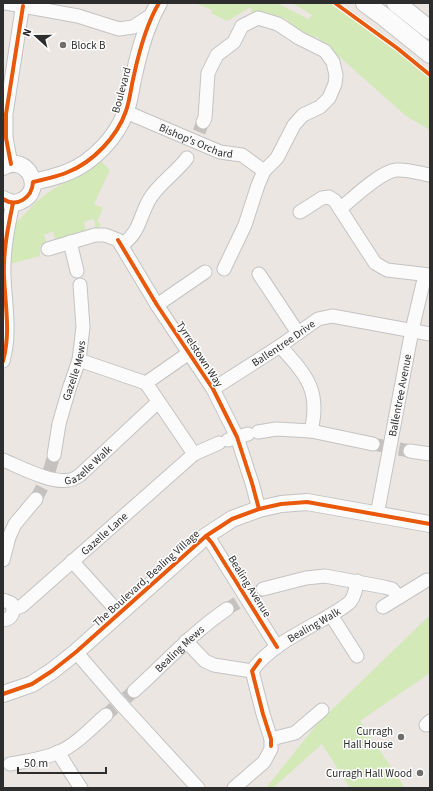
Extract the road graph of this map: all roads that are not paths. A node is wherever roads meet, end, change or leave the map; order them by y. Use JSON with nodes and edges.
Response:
{"nodes":[{"id":1,"x":6,"y":3,"type":"edge"},
{"id":2,"x":365,"y":3,"type":"edge"},
{"id":3,"x":396,"y":3,"type":"edge"},
{"id":4,"x":23,"y":4,"type":"edge"},
{"id":5,"x":156,"y":8,"type":"edge"},
{"id":6,"x":430,"y":30,"type":"edge"},
{"id":7,"x":430,"y":54,"type":"edge"},
{"id":8,"x":126,"y":112,"type":"junction"},
{"id":9,"x":195,"y":140,"type":"junction"},
{"id":10,"x":7,"y":165,"type":"edge"},
{"id":11,"x":264,"y":171,"type":"junction"},
{"id":12,"x":430,"y":175,"type":"edge"},
{"id":13,"x":33,"y":182,"type":"junction"},
{"id":14,"x":8,"y":201,"type":"edge"},
{"id":15,"x":340,"y":209,"type":"junction"},
{"id":16,"x":300,"y":212,"type":"dead end"},
{"id":17,"x":70,"y":242,"type":"junction"},
{"id":18,"x":122,"y":245,"type":"junction"},
{"id":19,"x":48,"y":249,"type":"dead end"},
{"id":20,"x":4,"y":254,"type":"edge"},
{"id":21,"x":224,"y":269,"type":"dead end"},
{"id":22,"x":77,"y":271,"type":"dead end"},
{"id":23,"x":205,"y":272,"type":"dead end"},
{"id":24,"x":259,"y":274,"type":"dead end"},
{"id":25,"x":427,"y":275,"type":"edge"},
{"id":26,"x":80,"y":285,"type":"dead end"},
{"id":27,"x":157,"y":304,"type":"junction"},
{"id":28,"x":6,"y":328,"type":"edge"},
{"id":29,"x":412,"y":330,"type":"junction"},
{"id":30,"x":298,"y":333,"type":"junction"},
{"id":31,"x":430,"y":334,"type":"edge"},
{"id":32,"x":280,"y":346,"type":"junction"},
{"id":33,"x":189,"y":353,"type":"junction"},
{"id":34,"x":79,"y":360,"type":"junction"},
{"id":35,"x":3,"y":361,"type":"edge"},
{"id":36,"x":146,"y":383,"type":"junction"},
{"id":37,"x":213,"y":389,"type":"junction"},
{"id":38,"x":158,"y":402,"type":"junction"},
{"id":39,"x":311,"y":431,"type":"junction"},
{"id":40,"x":238,"y":437,"type":"junction"},
{"id":41,"x":391,"y":447,"type":"junction"},
{"id":42,"x":194,"y":454,"type":"junction"},
{"id":43,"x":430,"y":454,"type":"edge"},
{"id":44,"x":54,"y":455,"type":"tunnel mouth"},
{"id":45,"x":3,"y":460,"type":"edge"},
{"id":46,"x":36,"y":499,"type":"tunnel mouth"},
{"id":47,"x":259,"y":508,"type":"junction"},
{"id":48,"x":377,"y":515,"type":"junction"},
{"id":49,"x":430,"y":524,"type":"edge"},
{"id":50,"x":206,"y":536,"type":"junction"},
{"id":51,"x":3,"y":560,"type":"edge"},
{"id":52,"x":72,"y":561,"type":"junction"},
{"id":53,"x":428,"y":580,"type":"dead end"},
{"id":54,"x":357,"y":581,"type":"junction"},
{"id":55,"x":400,"y":597,"type":"junction"},
{"id":56,"x":246,"y":599,"type":"junction"},
{"id":57,"x":3,"y":600,"type":"edge"},
{"id":58,"x":384,"y":607,"type":"dead end"},
{"id":59,"x":13,"y":609,"type":"junction"},
{"id":60,"x":119,"y":613,"type":"junction"},
{"id":61,"x":331,"y":615,"type":"junction"},
{"id":62,"x":3,"y":620,"type":"edge"},
{"id":63,"x":186,"y":642,"type":"junction"},
{"id":64,"x":277,"y":647,"type":"junction"},
{"id":65,"x":76,"y":652,"type":"junction"},
{"id":66,"x":357,"y":656,"type":"dead end"},
{"id":67,"x":252,"y":671,"type":"junction"},
{"id":68,"x":3,"y":694,"type":"edge"},
{"id":69,"x":120,"y":703,"type":"junction"},
{"id":70,"x":322,"y":710,"type":"dead end"},
{"id":71,"x":271,"y":740,"type":"junction"},
{"id":72,"x":58,"y":752,"type":"junction"},
{"id":73,"x":10,"y":764,"type":"dead end"},
{"id":74,"x":81,"y":788,"type":"edge"},
{"id":75,"x":198,"y":788,"type":"edge"},
{"id":76,"x":234,"y":788,"type":"edge"}],
"edges":[{"from":1,"to":4,"type":"street"},
{"from":2,"to":7,"type":"main road"},
{"from":3,"to":6,"type":"main road"},
{"from":4,"to":5,"type":"street"},
{"from":4,"to":10,"type":"street"},
{"from":5,"to":8,"type":"street","name":"Boulevard"},
{"from":8,"to":9,"type":"street","name":"Bishop's Orchard"},
{"from":8,"to":13,"type":"street","name":"Boulevard"},
{"from":9,"to":11,"type":"street","name":"Bishop's Orchard"},
{"from":9,"to":11,"type":"street","name":"Bishop's Orchard"},
{"from":9,"to":18,"type":"street","name":"Bishop's Orchard"},
{"from":10,"to":13,"type":"street"},
{"from":11,"to":21,"type":"street","name":"Bishop's Orchard"},
{"from":12,"to":15,"type":"street"},
{"from":13,"to":14,"type":"street"},
{"from":14,"to":20,"type":"street"},
{"from":15,"to":16,"type":"street"},
{"from":15,"to":25,"type":"street"},
{"from":17,"to":18,"type":"street","name":"Tyrrelstown Way"},
{"from":17,"to":19,"type":"street","name":"Tyrrelstown Way"},
{"from":17,"to":22,"type":"street"},
{"from":18,"to":27,"type":"street","name":"Tyrrelstown Way"},
{"from":20,"to":28,"type":"street"},
{"from":23,"to":27,"type":"street"},
{"from":24,"to":30,"type":"street"},
{"from":25,"to":29,"type":"street","name":"Ballentree Avenue"},
{"from":26,"to":34,"type":"street","name":"Gazelle Mews"},
{"from":27,"to":33,"type":"street","name":"Tyrrelstown Way"},
{"from":28,"to":35,"type":"street"},
{"from":29,"to":30,"type":"street","name":"Ballentree Drive"},
{"from":29,"to":31,"type":"street","name":"Ballentree Drive"},
{"from":29,"to":41,"type":"street","name":"Ballentree Avenue"},
{"from":30,"to":32,"type":"street","name":"Ballentree Drive"},
{"from":32,"to":37,"type":"street","name":"Ballentree Drive"},
{"from":32,"to":39,"type":"street"},
{"from":33,"to":36,"type":"street"},
{"from":33,"to":37,"type":"street","name":"Tyrrelstown Way"},
{"from":34,"to":36,"type":"street"},
{"from":34,"to":44,"type":"street","name":"Gazelle Mews"},
{"from":36,"to":38,"type":"street"},
{"from":37,"to":40,"type":"street","name":"Tyrrelstown Way"},
{"from":38,"to":42,"type":"street"},
{"from":38,"to":45,"type":"street","name":"Gazelle Walk"},
{"from":39,"to":40,"type":"street","name":"Gazelle Lane"},
{"from":39,"to":41,"type":"street","name":"Gazelle Lane"},
{"from":40,"to":42,"type":"street","name":"Gazelle Lane"},
{"from":40,"to":47,"type":"street","name":"Tyrrelstown Way"},
{"from":41,"to":43,"type":"street","name":"Gazelle Lane"},
{"from":41,"to":48,"type":"street","name":"Ballentree Avenue"},
{"from":42,"to":52,"type":"street","name":"Gazelle Lane"},
{"from":46,"to":51,"type":"street"},
{"from":47,"to":48,"type":"street","name":"The Boulevard, Bealing Village"},
{"from":47,"to":50,"type":"street","name":"The Boulevard, Bealing Village"},
{"from":48,"to":49,"type":"street","name":"The Boulevard, Bealing Village"},
{"from":50,"to":56,"type":"street","name":"Bealing Avenue"},
{"from":50,"to":60,"type":"street","name":"The Boulevard, Bealing Village"},
{"from":52,"to":59,"type":"street","name":"Gazelle Lane"},
{"from":52,"to":60,"type":"street"},
{"from":53,"to":55,"type":"street"},
{"from":54,"to":55,"type":"street"},
{"from":54,"to":56,"type":"street"},
{"from":54,"to":61,"type":"street","name":"Bealing Walk"},
{"from":55,"to":58,"type":"street"},
{"from":56,"to":63,"type":"street","name":"Bealing Mews"},
{"from":56,"to":64,"type":"street","name":"Bealing Avenue"},
{"from":57,"to":59,"type":"street"},
{"from":59,"to":62,"type":"street","name":"Gazelle Lane"},
{"from":60,"to":65,"type":"street","name":"The Boulevard, Bealing Village"},
{"from":61,"to":64,"type":"street","name":"Bealing Walk"},
{"from":61,"to":66,"type":"street"},
{"from":63,"to":67,"type":"street"},
{"from":63,"to":69,"type":"street","name":"Bealing Mews"},
{"from":64,"to":67,"type":"street","name":"Bealing Walk"},
{"from":65,"to":68,"type":"street","name":"The Boulevard, Bealing Village"},
{"from":65,"to":69,"type":"street"},
{"from":67,"to":71,"type":"street"},
{"from":69,"to":72,"type":"street","name":"Bealing Mews"},
{"from":69,"to":75,"type":"street"},
{"from":70,"to":71,"type":"street"},
{"from":71,"to":76,"type":"street"},
{"from":72,"to":73,"type":"street","name":"Bealing Mews"},
{"from":72,"to":74,"type":"street"}]}
